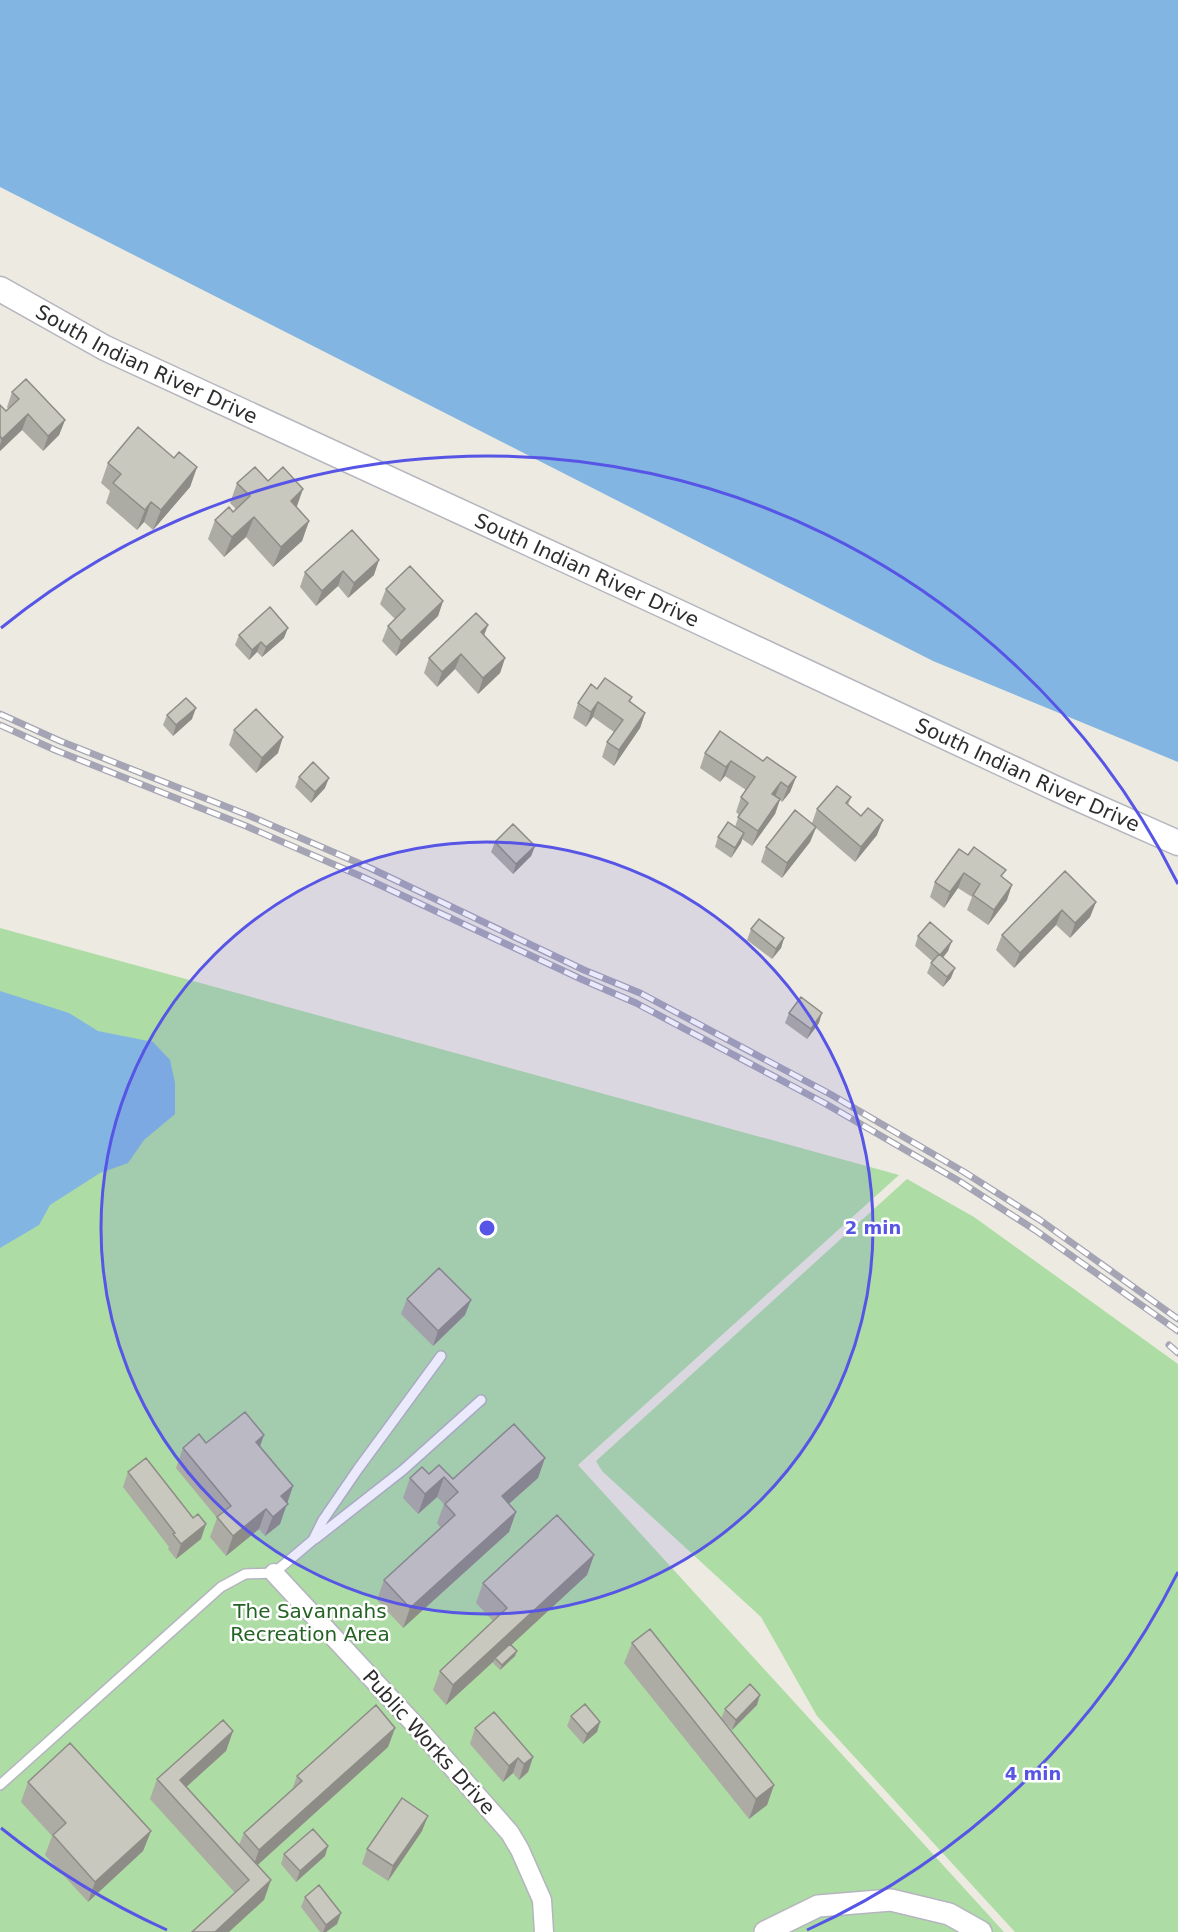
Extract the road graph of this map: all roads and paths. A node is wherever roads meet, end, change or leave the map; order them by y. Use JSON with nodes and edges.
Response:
{"nodes":[{"id":1,"x":0,"y":289,"type":"edge"},
{"id":2,"x":1178,"y":843,"type":"edge"},
{"id":3,"x":441,"y":1356,"type":"dead end"},
{"id":4,"x":481,"y":1400,"type":"dead end"},
{"id":5,"x":313,"y":1540,"type":"junction"},
{"id":6,"x":274,"y":1573,"type":"junction"},
{"id":7,"x":0,"y":1785,"type":"edge"},
{"id":8,"x":544,"y":1932,"type":"edge"},
{"id":9,"x":765,"y":1932,"type":"edge"},
{"id":10,"x":981,"y":1932,"type":"edge"}],
"edges":[{"from":1,"to":2,"type":"main road","name":"South Indian River Drive"},
{"from":3,"to":5,"type":"lane"},
{"from":4,"to":5,"type":"lane"},
{"from":5,"to":6,"type":"lane"},
{"from":6,"to":7,"type":"lane"},
{"from":6,"to":8,"type":"street","name":"Public Works Drive"},
{"from":9,"to":10,"type":"street"}]}
